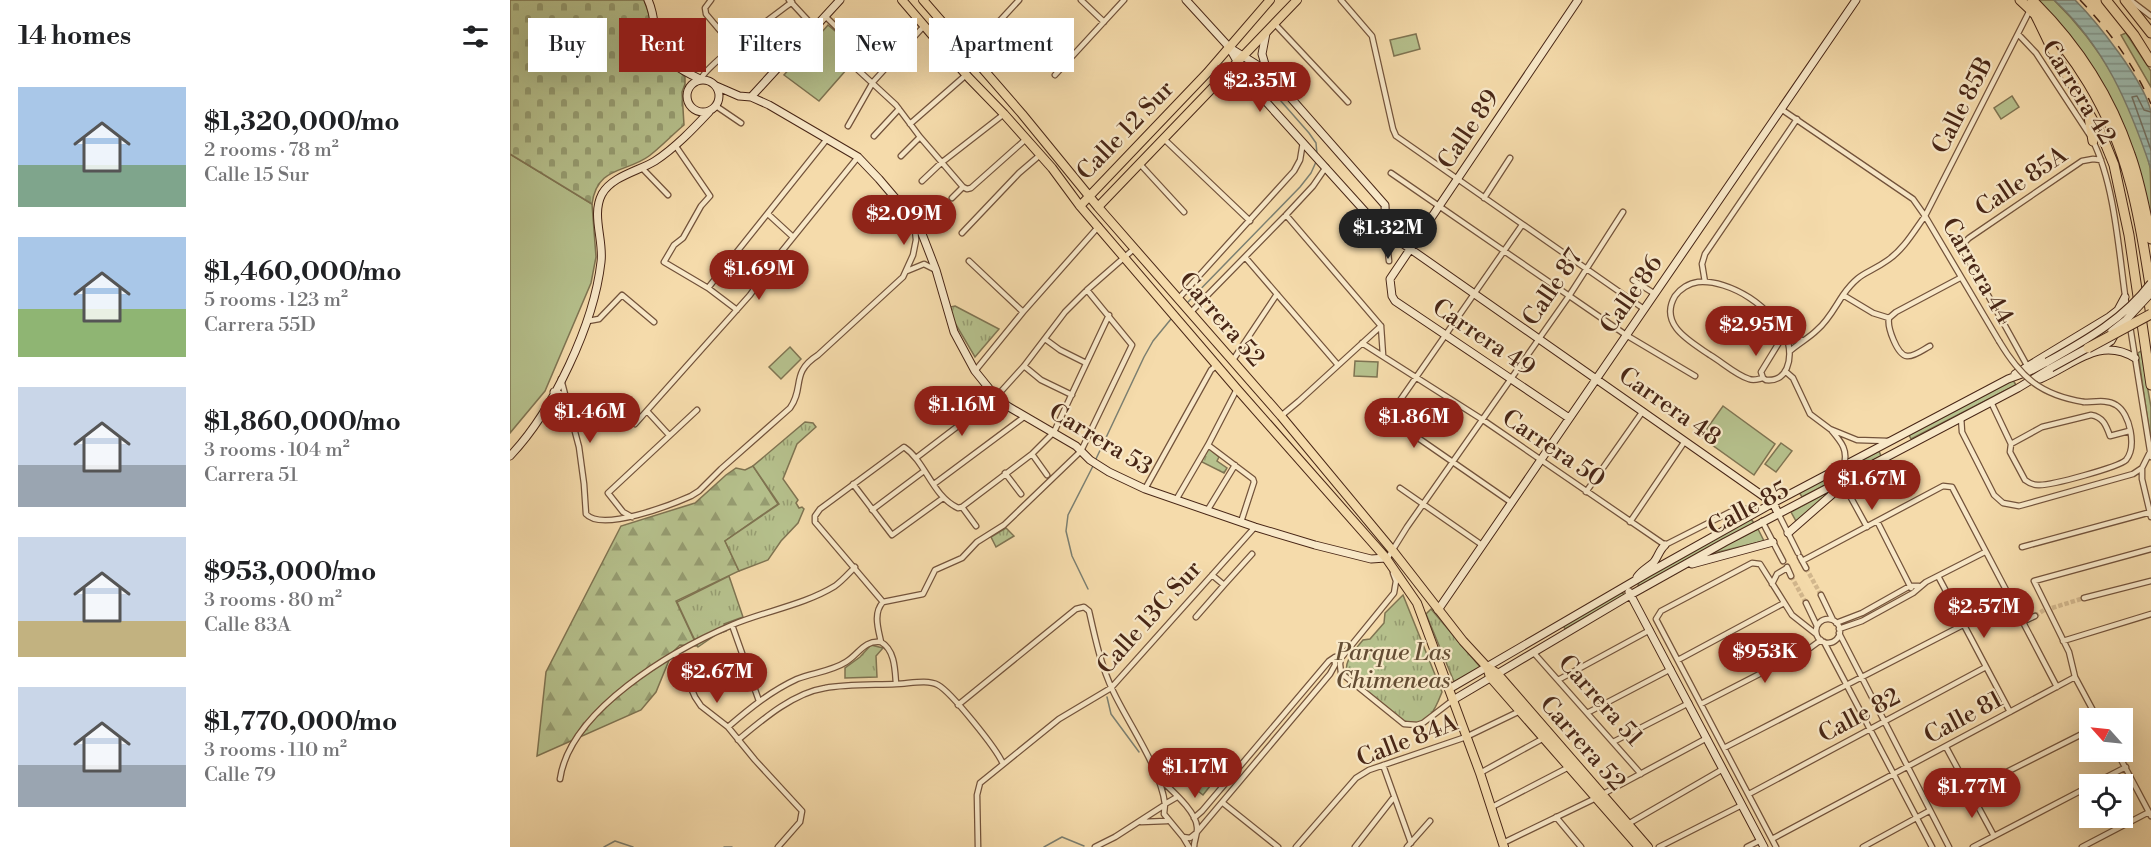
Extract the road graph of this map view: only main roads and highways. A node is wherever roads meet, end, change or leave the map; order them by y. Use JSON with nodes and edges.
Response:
{"nodes":[{"id":1,"x":902,"y":0,"type":"edge"},
{"id":2,"x":923,"y":0,"type":"edge"},
{"id":3,"x":1270,"y":0,"type":"edge"},
{"id":4,"x":1297,"y":0,"type":"edge"},
{"id":5,"x":2020,"y":0,"type":"edge"},
{"id":6,"x":2106,"y":0,"type":"edge"},
{"id":7,"x":2125,"y":0,"type":"edge"},
{"id":8,"x":2033,"y":8,"type":"edge"},
{"id":9,"x":2146,"y":18,"type":"edge"},
{"id":10,"x":2151,"y":33,"type":"edge"},
{"id":11,"x":2151,"y":62,"type":"edge"},
{"id":12,"x":2088,"y":109,"type":"junction"},
{"id":13,"x":2093,"y":141,"type":"road end"},
{"id":14,"x":1089,"y":196,"type":"junction"},
{"id":15,"x":1080,"y":206,"type":"junction"},
{"id":16,"x":1098,"y":207,"type":"junction"},
{"id":17,"x":2151,"y":239,"type":"edge"},
{"id":18,"x":2151,"y":293,"type":"edge"},
{"id":19,"x":2151,"y":314,"type":"edge"},
{"id":20,"x":2088,"y":348,"type":"road end"},
{"id":21,"x":2151,"y":385,"type":"edge"},
{"id":22,"x":1493,"y":675,"type":"junction"},
{"id":23,"x":1600,"y":796,"type":"junction"},
{"id":24,"x":1503,"y":845,"type":"edge"},
{"id":25,"x":1640,"y":847,"type":"edge"},
{"id":26,"x":1648,"y":847,"type":"edge"}],
"edges":[{"from":1,"to":15,"type":"main road","name":"Carrera 52"},
{"from":2,"to":14,"type":"main road","name":"Carrera 52"},
{"from":3,"to":14,"type":"main road","name":"Calle 12 Sur"},
{"from":4,"to":16,"type":"main road","name":"Calle 12 Sur"},
{"from":5,"to":8,"type":"highway"},
{"from":6,"to":11,"type":"highway"},
{"from":7,"to":9,"type":"highway"},
{"from":8,"to":12,"type":"highway"},
{"from":8,"to":17,"type":"highway"},
{"from":8,"to":18,"type":"highway"},
{"from":9,"to":10,"type":"highway"},
{"from":12,"to":13,"type":"highway"},
{"from":12,"to":21,"type":"highway"},
{"from":14,"to":15,"type":"main road","name":"Calle 12 Sur"},
{"from":14,"to":16,"type":"main road","name":"Carrera 52"},
{"from":15,"to":24,"type":"main road","name":"Carrera 52"},
{"from":16,"to":22,"type":"main road","name":"Carrera 52"},
{"from":19,"to":20,"type":"highway","bridge":true},
{"from":22,"to":23,"type":"main road","name":"Carrera 52"},
{"from":22,"to":23,"type":"main road","name":"Carrera 52"},
{"from":23,"to":25,"type":"main road","name":"Carrera 52"},
{"from":23,"to":26,"type":"main road","name":"Carrera 52"}]}
